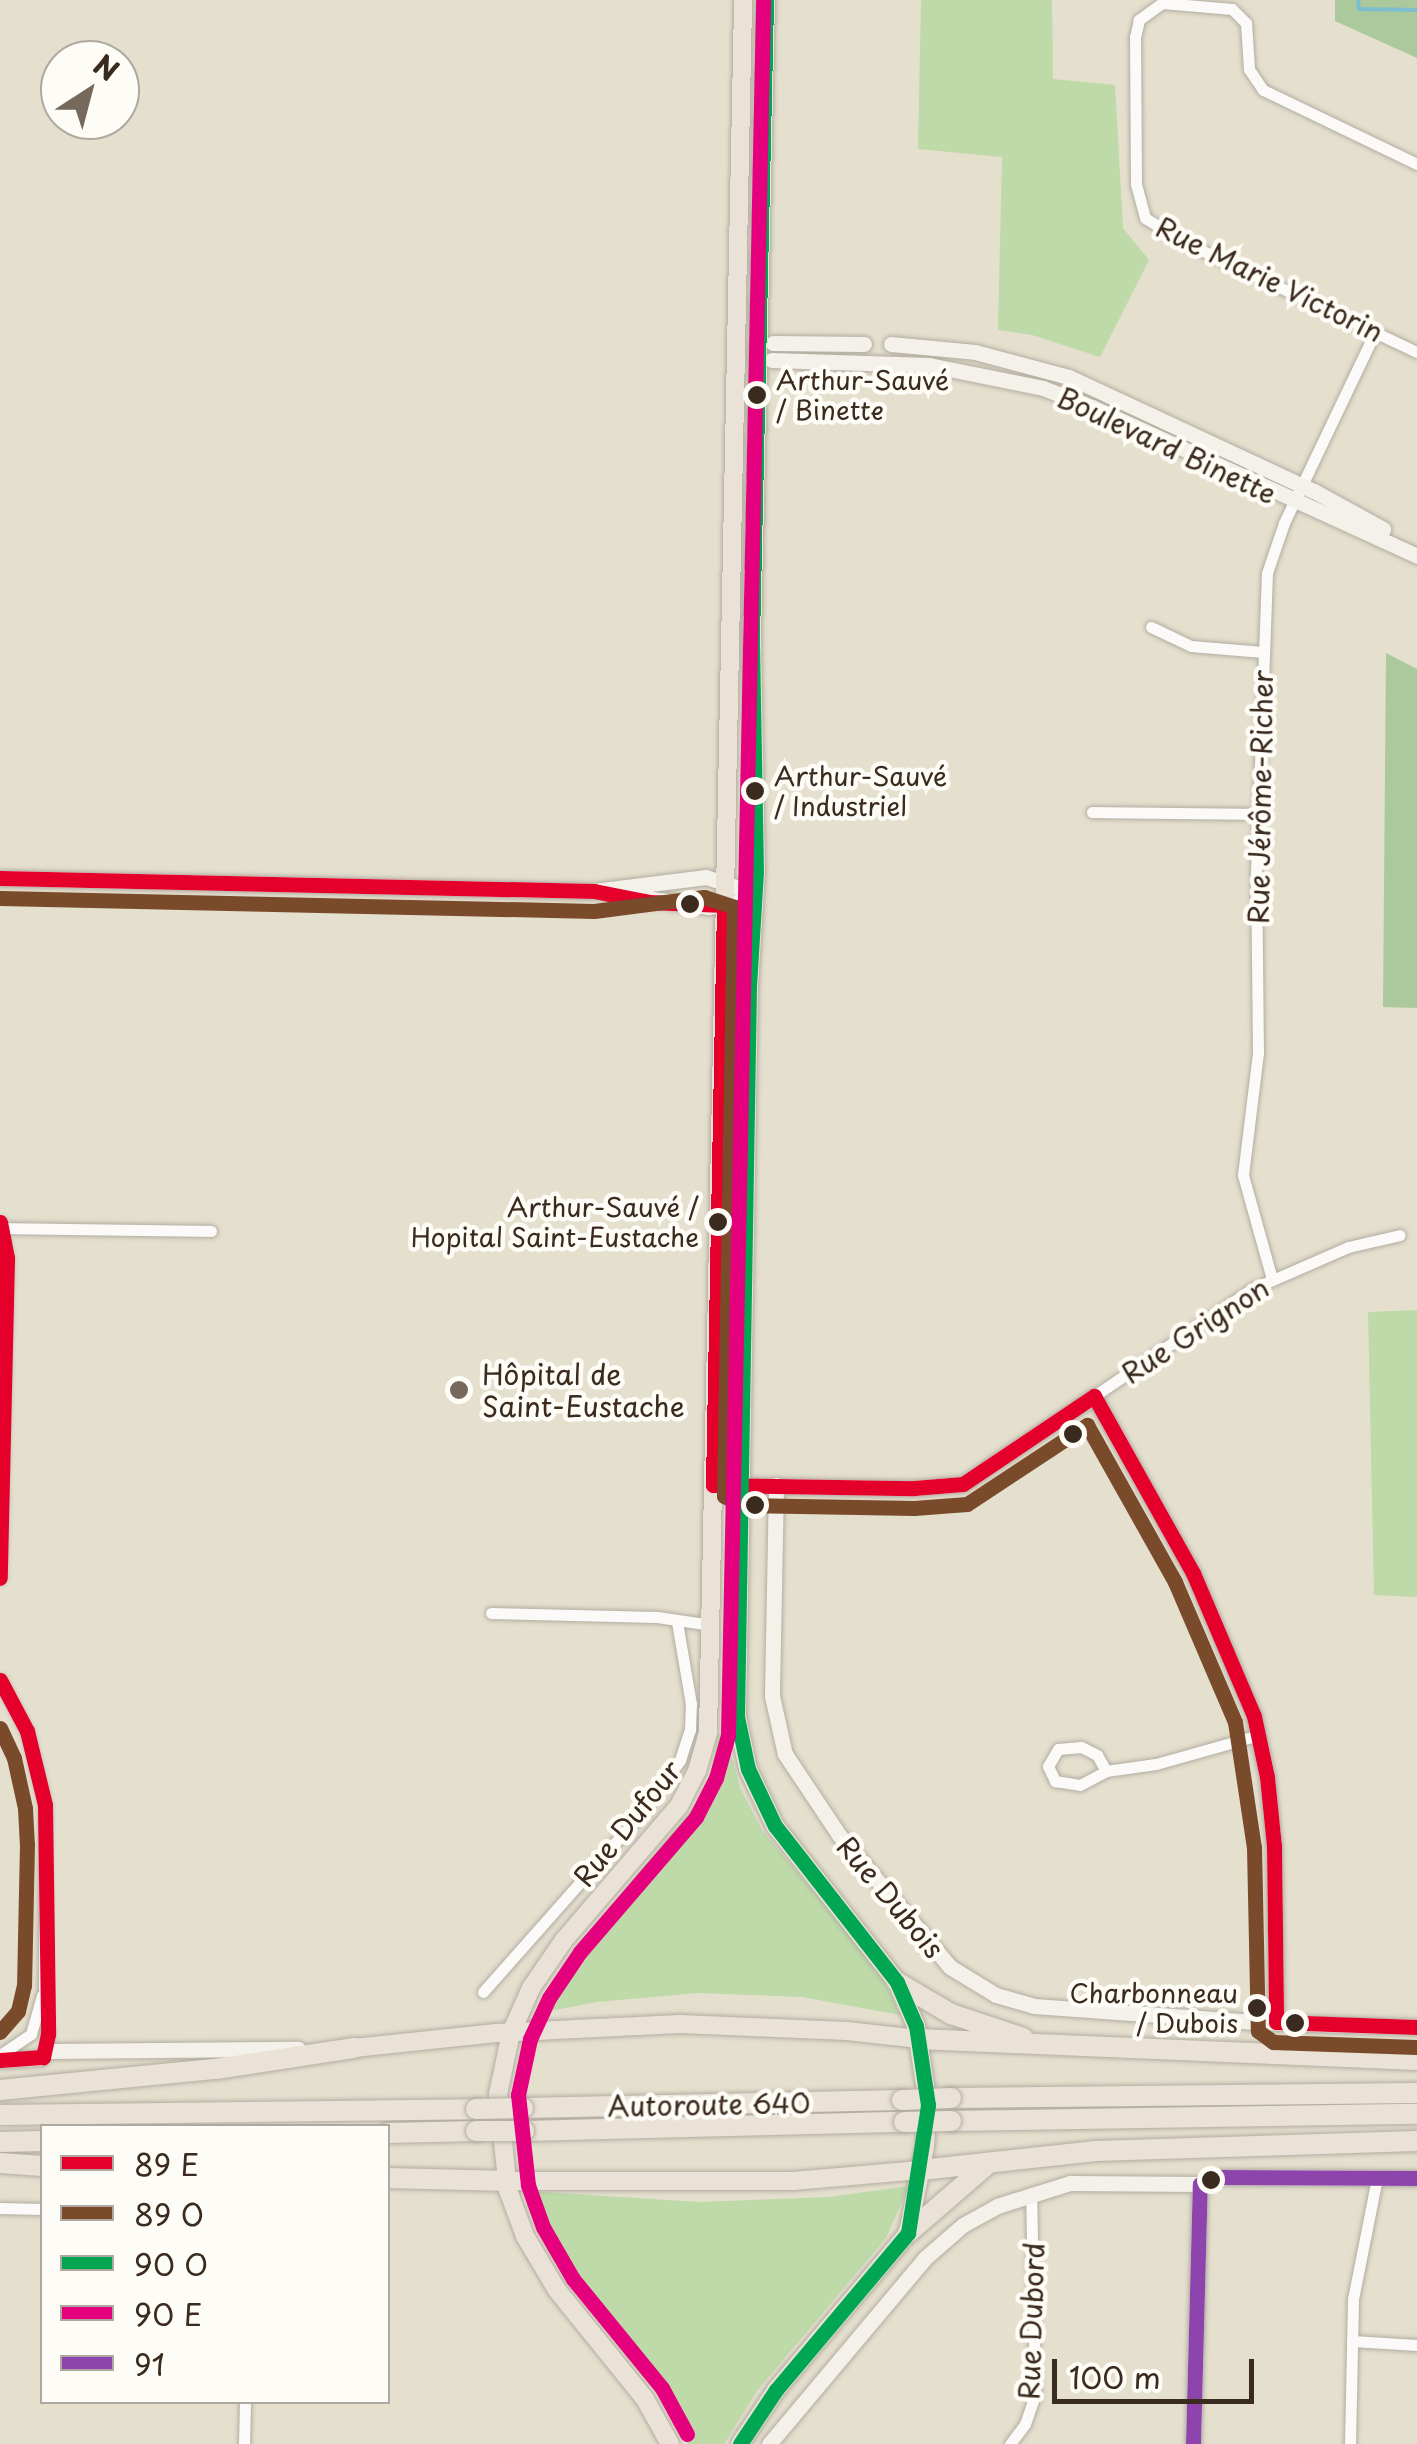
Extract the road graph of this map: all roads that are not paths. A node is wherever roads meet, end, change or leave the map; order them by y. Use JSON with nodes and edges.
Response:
{"nodes":[{"id":1,"x":742,"y":0,"type":"edge"},
{"id":2,"x":766,"y":0,"type":"edge"},
{"id":3,"x":1417,"y":164,"type":"edge"},
{"id":4,"x":1376,"y":332,"type":"junction"},
{"id":5,"x":864,"y":344,"type":"joint"},
{"id":6,"x":891,"y":344,"type":"joint"},
{"id":7,"x":766,"y":351,"type":"junction"},
{"id":8,"x":735,"y":352,"type":"junction"},
{"id":9,"x":1417,"y":352,"type":"edge"},
{"id":10,"x":1302,"y":485,"type":"junction"},
{"id":11,"x":1293,"y":503,"type":"junction"},
{"id":12,"x":1417,"y":545,"type":"edge"},
{"id":13,"x":1417,"y":556,"type":"edge"},
{"id":14,"x":1151,"y":627,"type":"dead end"},
{"id":15,"x":1263,"y":652,"type":"junction"},
{"id":16,"x":1092,"y":812,"type":"dead end"},
{"id":17,"x":1258,"y":814,"type":"junction"},
{"id":18,"x":0,"y":878,"type":"edge"},
{"id":19,"x":724,"y":880,"type":"junction"},
{"id":20,"x":594,"y":890,"type":"junction"},
{"id":21,"x":754,"y":896,"type":"junction"},
{"id":22,"x":724,"y":905,"type":"junction"},
{"id":23,"x":0,"y":1226,"type":"edge"},
{"id":24,"x":211,"y":1231,"type":"dead end"},
{"id":25,"x":1400,"y":1235,"type":"dead end"},
{"id":26,"x":1272,"y":1279,"type":"junction"},
{"id":27,"x":1094,"y":1396,"type":"junction"},
{"id":28,"x":713,"y":1485,"type":"junction"},
{"id":29,"x":741,"y":1485,"type":"junction"},
{"id":30,"x":776,"y":1485,"type":"junction"},
{"id":31,"x":0,"y":1578,"type":"edge"},
{"id":32,"x":492,"y":1614,"type":"dead end"},
{"id":33,"x":677,"y":1622,"type":"junction"},
{"id":34,"x":711,"y":1625,"type":"junction"},
{"id":35,"x":0,"y":1680,"type":"edge"},
{"id":36,"x":1259,"y":1735,"type":"junction"},
{"id":37,"x":1106,"y":1771,"type":"junction"},
{"id":38,"x":897,"y":1982,"type":"junction"},
{"id":39,"x":44,"y":1987,"type":"junction"},
{"id":40,"x":483,"y":1992,"type":"dead end"},
{"id":41,"x":1276,"y":2022,"type":"junction"},
{"id":42,"x":1417,"y":2028,"type":"edge"},
{"id":43,"x":511,"y":2033,"type":"junction"},
{"id":44,"x":918,"y":2039,"type":"junction"},
{"id":45,"x":1048,"y":2045,"type":"junction"},
{"id":46,"x":354,"y":2048,"type":"junction"},
{"id":47,"x":48,"y":2051,"type":"junction"},
{"id":48,"x":0,"y":2058,"type":"edge"},
{"id":49,"x":1417,"y":2060,"type":"edge"},
{"id":50,"x":0,"y":2090,"type":"edge"},
{"id":51,"x":1417,"y":2093,"type":"edge"},
{"id":52,"x":1417,"y":2114,"type":"edge"},
{"id":53,"x":0,"y":2115,"type":"edge"},
{"id":54,"x":390,"y":2133,"type":"edge"},
{"id":55,"x":40,"y":2141,"type":"edge"},
{"id":56,"x":1417,"y":2141,"type":"edge"},
{"id":57,"x":0,"y":2142,"type":"edge"},
{"id":58,"x":0,"y":2163,"type":"edge"},
{"id":59,"x":988,"y":2163,"type":"junction"},
{"id":60,"x":40,"y":2166,"type":"edge"},
{"id":61,"x":921,"y":2170,"type":"junction"},
{"id":62,"x":390,"y":2178,"type":"edge"},
{"id":63,"x":1377,"y":2178,"type":"junction"},
{"id":64,"x":1417,"y":2178,"type":"edge"},
{"id":65,"x":507,"y":2181,"type":"junction"},
{"id":66,"x":1200,"y":2184,"type":"junction"},
{"id":67,"x":1031,"y":2193,"type":"junction"},
{"id":68,"x":0,"y":2208,"type":"edge"},
{"id":69,"x":40,"y":2209,"type":"edge"},
{"id":70,"x":908,"y":2233,"type":"junction"},
{"id":71,"x":1352,"y":2340,"type":"junction"},
{"id":72,"x":1417,"y":2345,"type":"edge"},
{"id":73,"x":245,"y":2404,"type":"edge"},
{"id":74,"x":244,"y":2444,"type":"edge"},
{"id":75,"x":670,"y":2444,"type":"edge"},
{"id":76,"x":740,"y":2444,"type":"edge"},
{"id":77,"x":768,"y":2444,"type":"edge"},
{"id":78,"x":1010,"y":2444,"type":"edge"},
{"id":79,"x":1192,"y":2444,"type":"edge"},
{"id":80,"x":1350,"y":2444,"type":"edge"}],
"edges":[{"from":1,"to":8,"type":"main road"},
{"from":2,"to":7,"type":"main road"},
{"from":3,"to":4,"type":"street","name":"Rue Marie Victorin"},
{"from":4,"to":9,"type":"street","name":"Rue Marie Victorin"},
{"from":4,"to":10,"type":"street","name":"Rue Jérôme-Richer"},
{"from":5,"to":6,"type":"street","name":"Boulevard Binette"},
{"from":5,"to":7,"type":"street","name":"Boulevard Binette"},
{"from":6,"to":10,"type":"street","name":"Boulevard Binette"},
{"from":7,"to":8,"type":"street","name":"Boulevard Binette"},
{"from":7,"to":11,"type":"street","name":"Boulevard Binette"},
{"from":7,"to":21,"type":"main road"},
{"from":8,"to":19,"type":"main road"},
{"from":10,"to":11,"type":"street","name":"Rue Jérôme-Richer"},
{"from":10,"to":12,"type":"street","name":"Boulevard Binette"},
{"from":11,"to":13,"type":"street","name":"Boulevard Binette"},
{"from":11,"to":15,"type":"street","name":"Rue Jérôme-Richer"},
{"from":14,"to":15,"type":"street"},
{"from":15,"to":17,"type":"street","name":"Rue Jérôme-Richer"},
{"from":16,"to":17,"type":"street"},
{"from":17,"to":26,"type":"street","name":"Rue Jérôme-Richer"},
{"from":18,"to":20,"type":"street"},
{"from":19,"to":20,"type":"street"},
{"from":19,"to":21,"type":"street"},
{"from":19,"to":22,"type":"main road"},
{"from":20,"to":22,"type":"street"},
{"from":21,"to":22,"type":"street"},
{"from":21,"to":29,"type":"main road"},
{"from":22,"to":28,"type":"main road"},
{"from":23,"to":24,"type":"street"},
{"from":23,"to":31,"type":"street"},
{"from":25,"to":26,"type":"street","name":"Rue Grignon"},
{"from":26,"to":27,"type":"street","name":"Rue Grignon"},
{"from":27,"to":30,"type":"street","name":"Rue Grignon"},
{"from":27,"to":36,"type":"street"},
{"from":28,"to":29,"type":"street","name":"Rue Grignon"},
{"from":28,"to":34,"type":"main road"},
{"from":29,"to":30,"type":"street","name":"Rue Grignon"},
{"from":29,"to":38,"type":"main road"},
{"from":30,"to":41,"type":"street","name":"Rue Dubois"},
{"from":32,"to":33,"type":"street"},
{"from":33,"to":34,"type":"street"},
{"from":33,"to":40,"type":"street","name":"Rue Dufour"},
{"from":34,"to":43,"type":"main road"},
{"from":35,"to":39,"type":"street"},
{"from":36,"to":37,"type":"street"},
{"from":36,"to":41,"type":"street"},
{"from":37,"to":37,"type":"street"},
{"from":38,"to":44,"type":"main road"},
{"from":38,"to":45,"type":"highway"},
{"from":39,"to":47,"type":"street"},
{"from":39,"to":48,"type":"street"},
{"from":41,"to":42,"type":"street","name":"Rue Dubois"},
{"from":43,"to":44,"type":"main road"},
{"from":43,"to":46,"type":"main road"},
{"from":43,"to":65,"type":"main road"},
{"from":44,"to":45,"type":"highway"},
{"from":44,"to":61,"type":"main road"},
{"from":45,"to":49,"type":"highway"},
{"from":46,"to":47,"type":"street"},
{"from":46,"to":50,"type":"highway"},
{"from":47,"to":48,"type":"street"},
{"from":51,"to":53,"type":"highway","name":"Autoroute 640","bridge":true},
{"from":52,"to":54,"type":"highway","name":"Autoroute 640","bridge":true},
{"from":55,"to":57,"type":"highway"},
{"from":56,"to":59,"type":"highway"},
{"from":58,"to":60,"type":"highway"},
{"from":59,"to":61,"type":"highway"},
{"from":59,"to":70,"type":"highway"},
{"from":61,"to":65,"type":"main road"},
{"from":61,"to":70,"type":"main road"},
{"from":62,"to":65,"type":"highway"},
{"from":63,"to":64,"type":"street"},
{"from":63,"to":66,"type":"street"},
{"from":63,"to":71,"type":"street"},
{"from":65,"to":75,"type":"main road"},
{"from":66,"to":67,"type":"street"},
{"from":66,"to":79,"type":"street"},
{"from":67,"to":77,"type":"street"},
{"from":67,"to":78,"type":"street","name":"Rue Dubord"},
{"from":68,"to":69,"type":"street"},
{"from":70,"to":76,"type":"main road"},
{"from":71,"to":72,"type":"street"},
{"from":71,"to":80,"type":"street"},
{"from":73,"to":74,"type":"street"}]}
